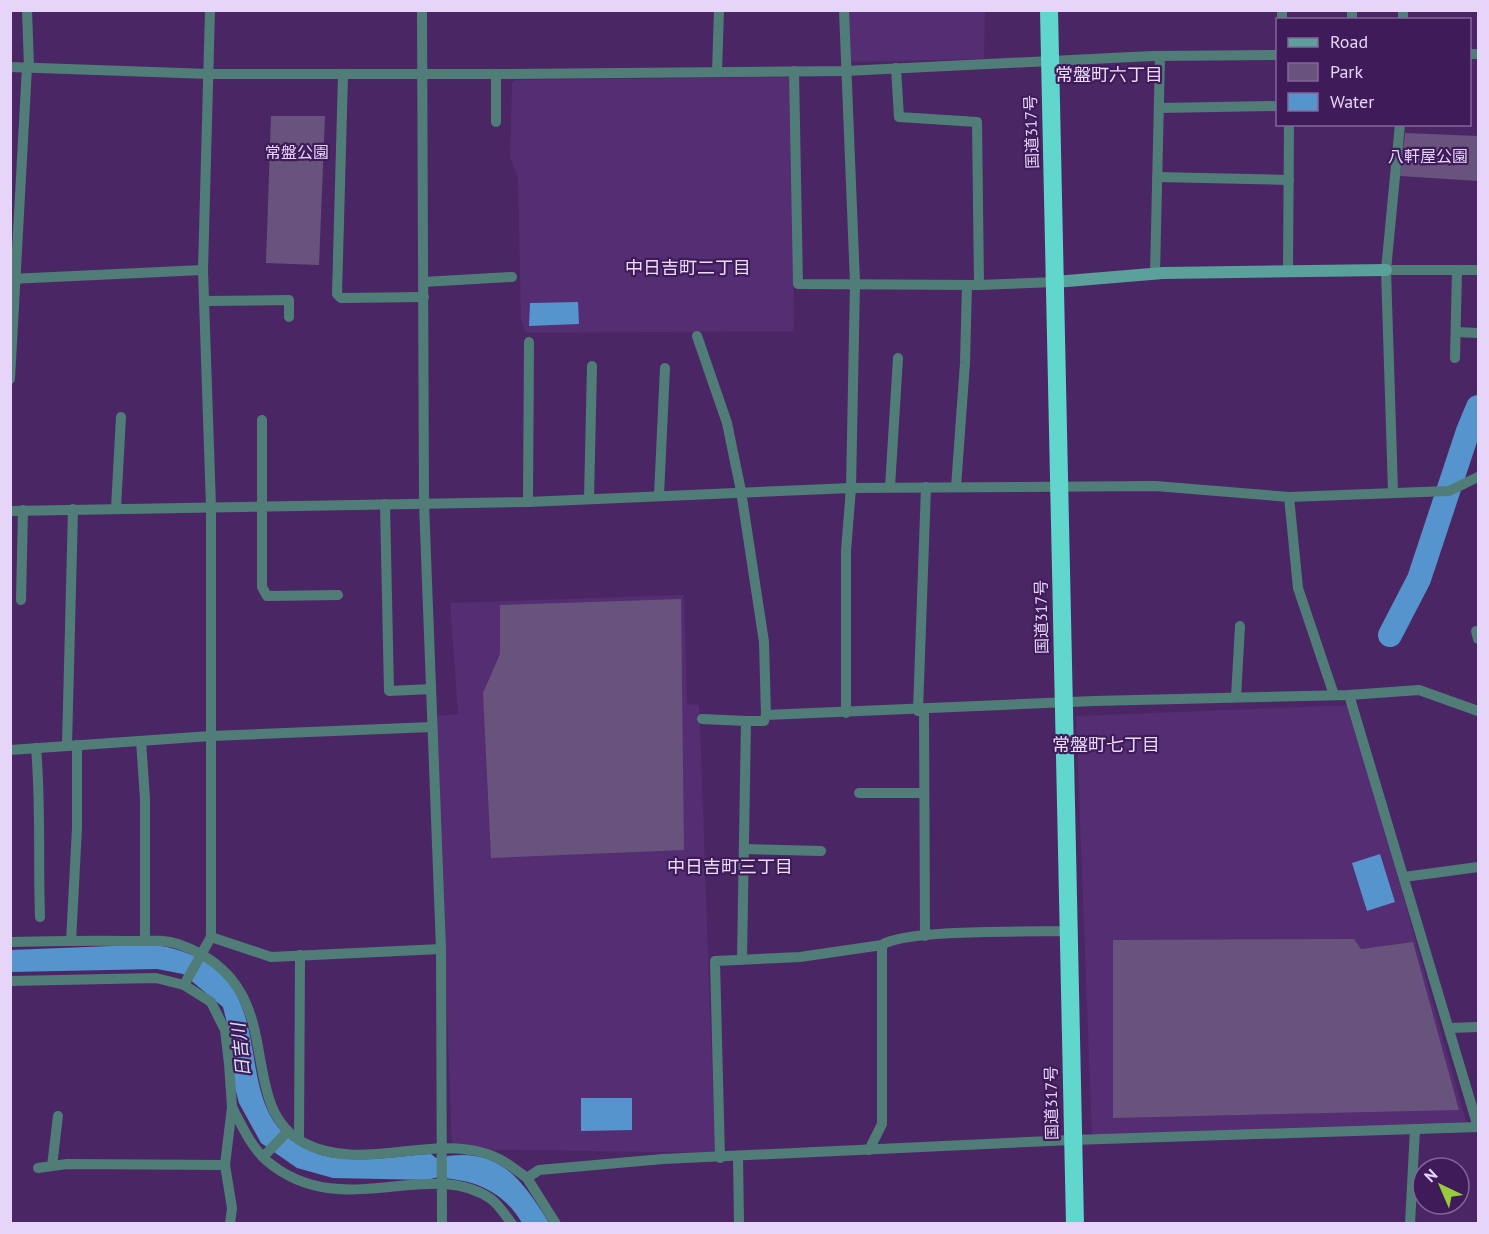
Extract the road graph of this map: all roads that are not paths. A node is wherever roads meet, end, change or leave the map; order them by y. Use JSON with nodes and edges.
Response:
{"nodes":[{"id":1,"x":27,"y":10,"type":"edge"},
{"id":2,"x":210,"y":10,"type":"edge"},
{"id":3,"x":422,"y":10,"type":"edge"},
{"id":4,"x":719,"y":10,"type":"edge"},
{"id":5,"x":844,"y":10,"type":"edge"},
{"id":6,"x":1049,"y":10,"type":"edge"},
{"id":7,"x":1276,"y":55,"type":"edge"},
{"id":8,"x":1161,"y":56,"type":"junction"},
{"id":9,"x":1049,"y":63,"type":"junction"},
{"id":10,"x":10,"y":67,"type":"edge"},
{"id":11,"x":28,"y":67,"type":"junction"},
{"id":12,"x":896,"y":69,"type":"junction"},
{"id":13,"x":845,"y":70,"type":"junction"},
{"id":14,"x":794,"y":71,"type":"junction"},
{"id":15,"x":717,"y":72,"type":"junction"},
{"id":16,"x":210,"y":74,"type":"junction"},
{"id":17,"x":496,"y":74,"type":"junction"},
{"id":18,"x":344,"y":75,"type":"junction"},
{"id":19,"x":423,"y":75,"type":"junction"},
{"id":20,"x":1276,"y":106,"type":"edge"},
{"id":21,"x":1159,"y":108,"type":"junction"},
{"id":22,"x":496,"y":122,"type":"dead end"},
{"id":23,"x":1289,"y":126,"type":"edge"},
{"id":24,"x":1400,"y":126,"type":"edge"},
{"id":25,"x":1157,"y":177,"type":"junction"},
{"id":26,"x":1289,"y":180,"type":"junction"},
{"id":27,"x":203,"y":270,"type":"junction"},
{"id":28,"x":1386,"y":270,"type":"junction"},
{"id":29,"x":1457,"y":270,"type":"junction"},
{"id":30,"x":1479,"y":270,"type":"edge"},
{"id":31,"x":1288,"y":272,"type":"junction"},
{"id":32,"x":1155,"y":274,"type":"junction"},
{"id":33,"x":512,"y":277,"type":"dead end"},
{"id":34,"x":13,"y":279,"type":"edge"},
{"id":35,"x":423,"y":282,"type":"junction"},
{"id":36,"x":1055,"y":282,"type":"junction"},
{"id":37,"x":855,"y":283,"type":"junction"},
{"id":38,"x":967,"y":285,"type":"junction"},
{"id":39,"x":979,"y":285,"type":"junction"},
{"id":40,"x":424,"y":297,"type":"junction"},
{"id":41,"x":204,"y":301,"type":"junction"},
{"id":42,"x":289,"y":317,"type":"dead end"},
{"id":43,"x":1456,"y":332,"type":"junction"},
{"id":44,"x":1479,"y":333,"type":"edge"},
{"id":45,"x":697,"y":336,"type":"dead end"},
{"id":46,"x":530,"y":342,"type":"dead end"},
{"id":47,"x":898,"y":357,"type":"dead end"},
{"id":48,"x":1455,"y":358,"type":"dead end"},
{"id":49,"x":592,"y":366,"type":"dead end"},
{"id":50,"x":664,"y":368,"type":"dead end"},
{"id":51,"x":10,"y":379,"type":"edge"},
{"id":52,"x":121,"y":417,"type":"dead end"},
{"id":53,"x":262,"y":420,"type":"dead end"},
{"id":54,"x":1479,"y":477,"type":"edge"},
{"id":55,"x":1058,"y":486,"type":"junction"},
{"id":56,"x":890,"y":487,"type":"junction"},
{"id":57,"x":956,"y":487,"type":"junction"},
{"id":58,"x":851,"y":488,"type":"junction"},
{"id":59,"x":926,"y":488,"type":"junction"},
{"id":60,"x":741,"y":491,"type":"junction"},
{"id":61,"x":1393,"y":491,"type":"junction"},
{"id":62,"x":659,"y":495,"type":"junction"},
{"id":63,"x":1288,"y":497,"type":"junction"},
{"id":64,"x":589,"y":499,"type":"junction"},
{"id":65,"x":528,"y":502,"type":"junction"},
{"id":66,"x":424,"y":503,"type":"junction"},
{"id":67,"x":385,"y":504,"type":"junction"},
{"id":68,"x":261,"y":506,"type":"junction"},
{"id":69,"x":211,"y":507,"type":"junction"},
{"id":70,"x":116,"y":508,"type":"junction"},
{"id":71,"x":73,"y":509,"type":"junction"},
{"id":72,"x":23,"y":510,"type":"junction"},
{"id":73,"x":10,"y":511,"type":"edge"},
{"id":74,"x":338,"y":595,"type":"dead end"},
{"id":75,"x":21,"y":600,"type":"dead end"},
{"id":76,"x":1240,"y":626,"type":"dead end"},
{"id":77,"x":431,"y":689,"type":"junction"},
{"id":78,"x":1334,"y":695,"type":"junction"},
{"id":79,"x":1349,"y":695,"type":"junction"},
{"id":80,"x":1236,"y":697,"type":"junction"},
{"id":81,"x":1062,"y":704,"type":"junction"},
{"id":82,"x":921,"y":710,"type":"junction"},
{"id":83,"x":1479,"y":711,"type":"edge"},
{"id":84,"x":846,"y":713,"type":"junction"},
{"id":85,"x":766,"y":715,"type":"junction"},
{"id":86,"x":702,"y":720,"type":"dead end"},
{"id":87,"x":746,"y":721,"type":"junction"},
{"id":88,"x":432,"y":727,"type":"junction"},
{"id":89,"x":211,"y":736,"type":"junction"},
{"id":90,"x":141,"y":741,"type":"junction"},
{"id":91,"x":72,"y":745,"type":"junction"},
{"id":92,"x":36,"y":748,"type":"junction"},
{"id":93,"x":10,"y":750,"type":"edge"},
{"id":94,"x":859,"y":793,"type":"dead end"},
{"id":95,"x":924,"y":793,"type":"junction"},
{"id":96,"x":744,"y":849,"type":"junction"},
{"id":97,"x":821,"y":851,"type":"dead end"},
{"id":98,"x":1479,"y":867,"type":"edge"},
{"id":99,"x":1404,"y":877,"type":"junction"},
{"id":100,"x":40,"y":917,"type":"dead end"},
{"id":101,"x":1067,"y":931,"type":"junction"},
{"id":102,"x":925,"y":936,"type":"junction"},
{"id":103,"x":211,"y":937,"type":"junction"},
{"id":104,"x":71,"y":941,"type":"junction"},
{"id":105,"x":144,"y":941,"type":"junction"},
{"id":106,"x":10,"y":942,"type":"edge"},
{"id":107,"x":882,"y":945,"type":"junction"},
{"id":108,"x":441,"y":949,"type":"junction"},
{"id":109,"x":200,"y":954,"type":"junction"},
{"id":110,"x":300,"y":956,"type":"junction"},
{"id":111,"x":742,"y":959,"type":"junction"},
{"id":112,"x":10,"y":981,"type":"edge"},
{"id":113,"x":184,"y":984,"type":"junction"},
{"id":114,"x":1449,"y":1028,"type":"junction"},
{"id":115,"x":1479,"y":1028,"type":"edge"},
{"id":116,"x":232,"y":1107,"type":"junction"},
{"id":117,"x":57,"y":1116,"type":"dead end"},
{"id":118,"x":1478,"y":1127,"type":"edge"},
{"id":119,"x":1415,"y":1129,"type":"junction"},
{"id":120,"x":288,"y":1132,"type":"junction"},
{"id":121,"x":299,"y":1139,"type":"junction"},
{"id":122,"x":1072,"y":1140,"type":"junction"},
{"id":123,"x":441,"y":1149,"type":"junction"},
{"id":124,"x":869,"y":1150,"type":"junction"},
{"id":125,"x":263,"y":1156,"type":"junction"},
{"id":126,"x":738,"y":1157,"type":"junction"},
{"id":127,"x":720,"y":1158,"type":"junction"},
{"id":128,"x":225,"y":1165,"type":"junction"},
{"id":129,"x":52,"y":1166,"type":"junction"},
{"id":130,"x":38,"y":1168,"type":"dead end"},
{"id":131,"x":527,"y":1178,"type":"junction"},
{"id":132,"x":443,"y":1184,"type":"junction"},
{"id":133,"x":230,"y":1224,"type":"edge"},
{"id":134,"x":442,"y":1224,"type":"edge"},
{"id":135,"x":512,"y":1224,"type":"edge"},
{"id":136,"x":556,"y":1224,"type":"edge"},
{"id":137,"x":739,"y":1224,"type":"edge"},
{"id":138,"x":1075,"y":1224,"type":"edge"},
{"id":139,"x":1410,"y":1224,"type":"edge"}],
"edges":[{"from":1,"to":11,"type":"street"},
{"from":2,"to":16,"type":"street"},
{"from":3,"to":19,"type":"street"},
{"from":4,"to":15,"type":"street"},
{"from":5,"to":13,"type":"street"},
{"from":6,"to":9,"type":"highway","name":"国道317号"},
{"from":7,"to":8,"type":"street"},
{"from":8,"to":9,"type":"street"},
{"from":8,"to":21,"type":"street"},
{"from":9,"to":12,"type":"street"},
{"from":9,"to":36,"type":"highway","name":"国道317号"},
{"from":10,"to":11,"type":"street"},
{"from":11,"to":16,"type":"street"},
{"from":11,"to":34,"type":"street"},
{"from":12,"to":13,"type":"street"},
{"from":12,"to":39,"type":"street"},
{"from":13,"to":14,"type":"street"},
{"from":13,"to":37,"type":"street"},
{"from":14,"to":15,"type":"street"},
{"from":14,"to":37,"type":"street"},
{"from":15,"to":17,"type":"street"},
{"from":16,"to":18,"type":"street"},
{"from":16,"to":27,"type":"street"},
{"from":17,"to":19,"type":"street"},
{"from":17,"to":22,"type":"street"},
{"from":18,"to":19,"type":"street"},
{"from":18,"to":40,"type":"street"},
{"from":19,"to":35,"type":"street"},
{"from":20,"to":21,"type":"street"},
{"from":21,"to":25,"type":"street"},
{"from":23,"to":26,"type":"street"},
{"from":24,"to":28,"type":"street"},
{"from":25,"to":26,"type":"street"},
{"from":25,"to":32,"type":"street"},
{"from":26,"to":31,"type":"street"},
{"from":27,"to":34,"type":"street"},
{"from":27,"to":41,"type":"street"},
{"from":28,"to":29,"type":"street"},
{"from":28,"to":31,"type":"street"},
{"from":28,"to":61,"type":"street"},
{"from":29,"to":30,"type":"street"},
{"from":29,"to":43,"type":"street"},
{"from":31,"to":32,"type":"street"},
{"from":32,"to":36,"type":"street"},
{"from":33,"to":35,"type":"street"},
{"from":34,"to":51,"type":"street"},
{"from":35,"to":40,"type":"street"},
{"from":36,"to":39,"type":"street"},
{"from":36,"to":55,"type":"highway","name":"国道317号"},
{"from":37,"to":38,"type":"street"},
{"from":37,"to":58,"type":"street"},
{"from":38,"to":39,"type":"street"},
{"from":38,"to":57,"type":"street"},
{"from":40,"to":66,"type":"street"},
{"from":41,"to":42,"type":"street"},
{"from":41,"to":69,"type":"street"},
{"from":43,"to":44,"type":"street"},
{"from":43,"to":48,"type":"street"},
{"from":45,"to":60,"type":"street"},
{"from":46,"to":65,"type":"street"},
{"from":47,"to":56,"type":"street"},
{"from":49,"to":64,"type":"street"},
{"from":50,"to":62,"type":"street"},
{"from":52,"to":70,"type":"street"},
{"from":53,"to":68,"type":"street"},
{"from":54,"to":61,"type":"street"},
{"from":55,"to":57,"type":"street"},
{"from":55,"to":63,"type":"street"},
{"from":55,"to":81,"type":"highway","name":"国道317号"},
{"from":56,"to":58,"type":"street"},
{"from":56,"to":59,"type":"street"},
{"from":57,"to":59,"type":"street"},
{"from":58,"to":60,"type":"street"},
{"from":58,"to":84,"type":"street"},
{"from":59,"to":82,"type":"street"},
{"from":60,"to":62,"type":"street"},
{"from":60,"to":85,"type":"street"},
{"from":61,"to":63,"type":"street"},
{"from":62,"to":64,"type":"street"},
{"from":63,"to":78,"type":"street"},
{"from":64,"to":65,"type":"street"},
{"from":65,"to":66,"type":"street"},
{"from":66,"to":67,"type":"street"},
{"from":66,"to":77,"type":"street"},
{"from":67,"to":68,"type":"street"},
{"from":67,"to":77,"type":"street"},
{"from":68,"to":69,"type":"street"},
{"from":68,"to":74,"type":"street"},
{"from":69,"to":70,"type":"street"},
{"from":69,"to":89,"type":"street"},
{"from":70,"to":71,"type":"street"},
{"from":71,"to":72,"type":"street"},
{"from":71,"to":91,"type":"street"},
{"from":72,"to":73,"type":"street"},
{"from":72,"to":75,"type":"street"},
{"from":76,"to":80,"type":"street"},
{"from":77,"to":88,"type":"street"},
{"from":78,"to":79,"type":"street"},
{"from":78,"to":80,"type":"street"},
{"from":79,"to":83,"type":"street"},
{"from":79,"to":99,"type":"street"},
{"from":80,"to":81,"type":"street"},
{"from":81,"to":82,"type":"street"},
{"from":81,"to":101,"type":"highway","name":"国道317号"},
{"from":82,"to":84,"type":"street"},
{"from":82,"to":95,"type":"street"},
{"from":84,"to":85,"type":"street"},
{"from":85,"to":87,"type":"street"},
{"from":86,"to":87,"type":"street"},
{"from":87,"to":96,"type":"street"},
{"from":88,"to":89,"type":"street"},
{"from":88,"to":108,"type":"street"},
{"from":89,"to":90,"type":"street"},
{"from":89,"to":103,"type":"street"},
{"from":90,"to":91,"type":"street"},
{"from":90,"to":105,"type":"street"},
{"from":91,"to":92,"type":"street"},
{"from":91,"to":104,"type":"street"},
{"from":92,"to":93,"type":"street"},
{"from":92,"to":100,"type":"street"},
{"from":94,"to":95,"type":"street"},
{"from":95,"to":102,"type":"street"},
{"from":96,"to":97,"type":"street"},
{"from":96,"to":111,"type":"street"},
{"from":98,"to":99,"type":"street"},
{"from":99,"to":114,"type":"street"},
{"from":101,"to":102,"type":"street"},
{"from":101,"to":122,"type":"highway","name":"国道317号"},
{"from":102,"to":107,"type":"street"},
{"from":103,"to":109,"type":"street"},
{"from":103,"to":110,"type":"street"},
{"from":104,"to":105,"type":"street"},
{"from":104,"to":106,"type":"street"},
{"from":105,"to":109,"type":"street"},
{"from":107,"to":111,"type":"street"},
{"from":107,"to":124,"type":"street"},
{"from":108,"to":110,"type":"street"},
{"from":108,"to":123,"type":"street"},
{"from":109,"to":113,"type":"street"},
{"from":109,"to":120,"type":"street"},
{"from":110,"to":121,"type":"street"},
{"from":111,"to":127,"type":"street"},
{"from":112,"to":113,"type":"street"},
{"from":113,"to":116,"type":"street"},
{"from":114,"to":115,"type":"street"},
{"from":114,"to":118,"type":"street"},
{"from":116,"to":125,"type":"street"},
{"from":116,"to":128,"type":"street"},
{"from":117,"to":129,"type":"street"},
{"from":118,"to":119,"type":"street"},
{"from":119,"to":122,"type":"street"},
{"from":119,"to":139,"type":"street"},
{"from":120,"to":121,"type":"street"},
{"from":120,"to":125,"type":"street"},
{"from":121,"to":123,"type":"street"},
{"from":122,"to":124,"type":"street"},
{"from":122,"to":138,"type":"highway","name":"国道317号"},
{"from":123,"to":131,"type":"street"},
{"from":123,"to":132,"type":"street"},
{"from":124,"to":126,"type":"street"},
{"from":125,"to":132,"type":"street"},
{"from":126,"to":127,"type":"street"},
{"from":126,"to":137,"type":"street"},
{"from":127,"to":131,"type":"street"},
{"from":128,"to":129,"type":"street"},
{"from":128,"to":133,"type":"street"},
{"from":129,"to":130,"type":"street"},
{"from":131,"to":136,"type":"street"},
{"from":132,"to":134,"type":"street"},
{"from":132,"to":135,"type":"street"}]}
